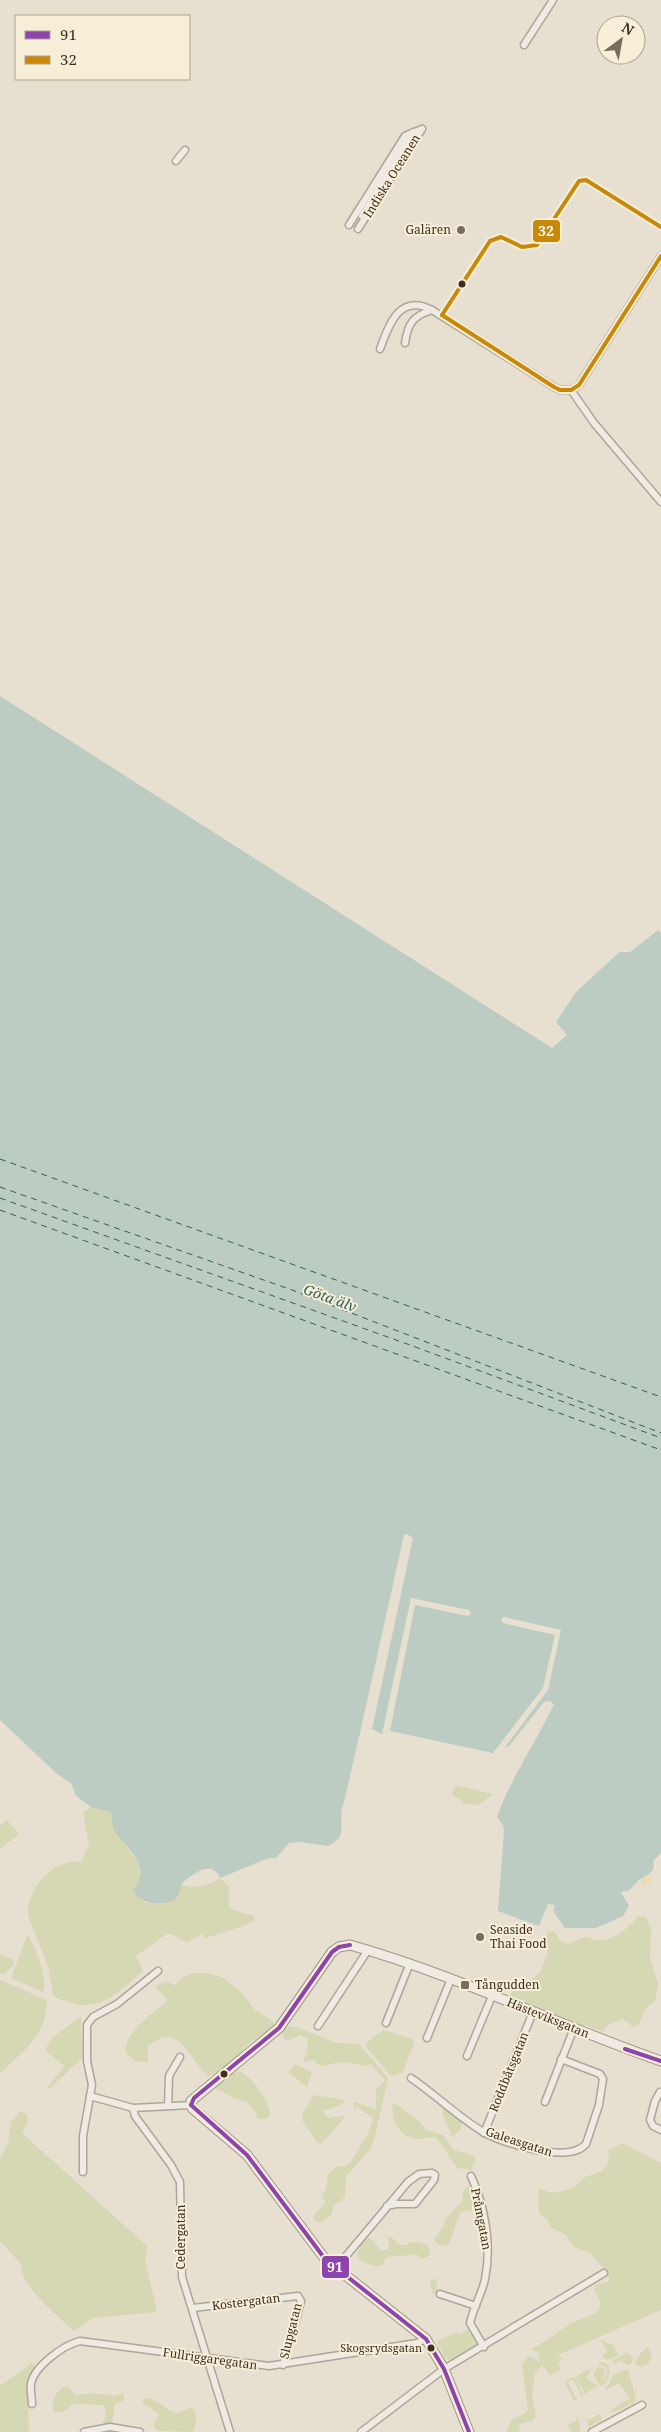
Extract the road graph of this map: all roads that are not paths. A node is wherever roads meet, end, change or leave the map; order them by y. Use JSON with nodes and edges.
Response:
{"nodes":[{"id":1,"x":553,"y":0,"type":"edge"},
{"id":2,"x":524,"y":45,"type":"dead end"},
{"id":3,"x":413,"y":131,"type":"dead end"},
{"id":4,"x":185,"y":150,"type":"dead end"},
{"id":5,"x":176,"y":161,"type":"dead end"},
{"id":6,"x":354,"y":227,"type":"dead end"},
{"id":7,"x":661,"y":256,"type":"edge"},
{"id":8,"x":432,"y":310,"type":"junction"},
{"id":9,"x":405,"y":343,"type":"dead end"},
{"id":10,"x":380,"y":350,"type":"dead end"},
{"id":11,"x":571,"y":390,"type":"junction"},
{"id":12,"x":661,"y":502,"type":"edge"},
{"id":13,"x":368,"y":1950,"type":"junction"},
{"id":14,"x":410,"y":1963,"type":"junction"},
{"id":15,"x":158,"y":1971,"type":"dead end"},
{"id":16,"x":451,"y":1979,"type":"junction"},
{"id":17,"x":492,"y":1996,"type":"junction"},
{"id":18,"x":533,"y":2012,"type":"junction"},
{"id":19,"x":386,"y":2023,"type":"dead end"},
{"id":20,"x":318,"y":2026,"type":"dead end"},
{"id":21,"x":574,"y":2028,"type":"junction"},
{"id":22,"x":427,"y":2038,"type":"dead end"},
{"id":23,"x":467,"y":2056,"type":"dead end"},
{"id":24,"x":180,"y":2057,"type":"dead end"},
{"id":25,"x":561,"y":2059,"type":"junction"},
{"id":26,"x":661,"y":2061,"type":"edge"},
{"id":27,"x":411,"y":2078,"type":"dead end"},
{"id":28,"x":660,"y":2092,"type":"edge"},
{"id":29,"x":90,"y":2096,"type":"junction"},
{"id":30,"x":545,"y":2102,"type":"dead end"},
{"id":31,"x":191,"y":2104,"type":"junction"},
{"id":32,"x":168,"y":2105,"type":"junction"},
{"id":33,"x":134,"y":2108,"type":"junction"},
{"id":34,"x":661,"y":2130,"type":"edge"},
{"id":35,"x":484,"y":2132,"type":"junction"},
{"id":36,"x":83,"y":2172,"type":"dead end"},
{"id":37,"x":471,"y":2176,"type":"dead end"},
{"id":38,"x":388,"y":2206,"type":"junction"},
{"id":39,"x":336,"y":2268,"type":"junction"},
{"id":40,"x":604,"y":2273,"type":"dead end"},
{"id":41,"x":440,"y":2294,"type":"dead end"},
{"id":42,"x":299,"y":2297,"type":"joint"},
{"id":43,"x":476,"y":2306,"type":"junction"},
{"id":44,"x":193,"y":2308,"type":"junction"},
{"id":45,"x":426,"y":2339,"type":"junction"},
{"id":46,"x":484,"y":2347,"type":"junction"},
{"id":47,"x":208,"y":2359,"type":"junction"},
{"id":48,"x":283,"y":2365,"type":"junction"},
{"id":49,"x":444,"y":2369,"type":"junction"},
{"id":50,"x":32,"y":2404,"type":"dead end"},
{"id":51,"x":642,"y":2405,"type":"dead end"},
{"id":52,"x":84,"y":2432,"type":"edge"},
{"id":53,"x":140,"y":2432,"type":"edge"},
{"id":54,"x":230,"y":2432,"type":"edge"},
{"id":55,"x":362,"y":2432,"type":"edge"},
{"id":56,"x":469,"y":2432,"type":"edge"},
{"id":57,"x":592,"y":2432,"type":"edge"}],
"edges":[{"from":1,"to":2,"type":"street"},
{"from":3,"to":6,"type":"street","name":"Indiska Oceanen"},
{"from":4,"to":5,"type":"street"},
{"from":7,"to":11,"type":"street"},
{"from":8,"to":9,"type":"street"},
{"from":8,"to":10,"type":"street"},
{"from":8,"to":11,"type":"street"},
{"from":11,"to":12,"type":"street"},
{"from":13,"to":14,"type":"street","name":"Hästeviksgatan"},
{"from":13,"to":20,"type":"street"},
{"from":13,"to":31,"type":"street","name":"Hästeviksgatan"},
{"from":14,"to":16,"type":"street","name":"Hästeviksgatan"},
{"from":14,"to":19,"type":"street"},
{"from":15,"to":29,"type":"street"},
{"from":16,"to":17,"type":"street","name":"Hästeviksgatan"},
{"from":16,"to":22,"type":"street"},
{"from":17,"to":18,"type":"street","name":"Hästeviksgatan"},
{"from":17,"to":23,"type":"street"},
{"from":18,"to":21,"type":"street","name":"Hästeviksgatan"},
{"from":18,"to":35,"type":"street","name":"Roddbåtsgatan"},
{"from":21,"to":25,"type":"street"},
{"from":21,"to":26,"type":"street","name":"Hästeviksgatan"},
{"from":24,"to":32,"type":"street"},
{"from":25,"to":30,"type":"street"},
{"from":25,"to":35,"type":"street","name":"Galeasgatan"},
{"from":27,"to":35,"type":"street","name":"Galeasgatan"},
{"from":28,"to":34,"type":"street"},
{"from":29,"to":33,"type":"street"},
{"from":29,"to":36,"type":"street"},
{"from":31,"to":32,"type":"street"},
{"from":31,"to":39,"type":"street"},
{"from":32,"to":33,"type":"street"},
{"from":33,"to":44,"type":"street","name":"Cedergatan"},
{"from":37,"to":43,"type":"street","name":"Pråmgatan"},
{"from":38,"to":38,"type":"street"},
{"from":38,"to":39,"type":"street"},
{"from":39,"to":45,"type":"street"},
{"from":40,"to":46,"type":"street"},
{"from":41,"to":43,"type":"street"},
{"from":42,"to":44,"type":"street","name":"Kostergatan"},
{"from":42,"to":48,"type":"street","name":"Slupgatan"},
{"from":43,"to":46,"type":"street","name":"Pråmgatan"},
{"from":44,"to":47,"type":"street","name":"Cedergatan"},
{"from":45,"to":48,"type":"street","name":"Fullriggaregatan"},
{"from":45,"to":49,"type":"street"},
{"from":46,"to":49,"type":"street"},
{"from":47,"to":48,"type":"street","name":"Fullriggaregatan"},
{"from":47,"to":50,"type":"street","name":"Fullriggaregatan"},
{"from":47,"to":54,"type":"street","name":"Cedergatan"},
{"from":49,"to":55,"type":"street"},
{"from":49,"to":56,"type":"street"},
{"from":51,"to":57,"type":"street"},
{"from":52,"to":53,"type":"street"}]}
